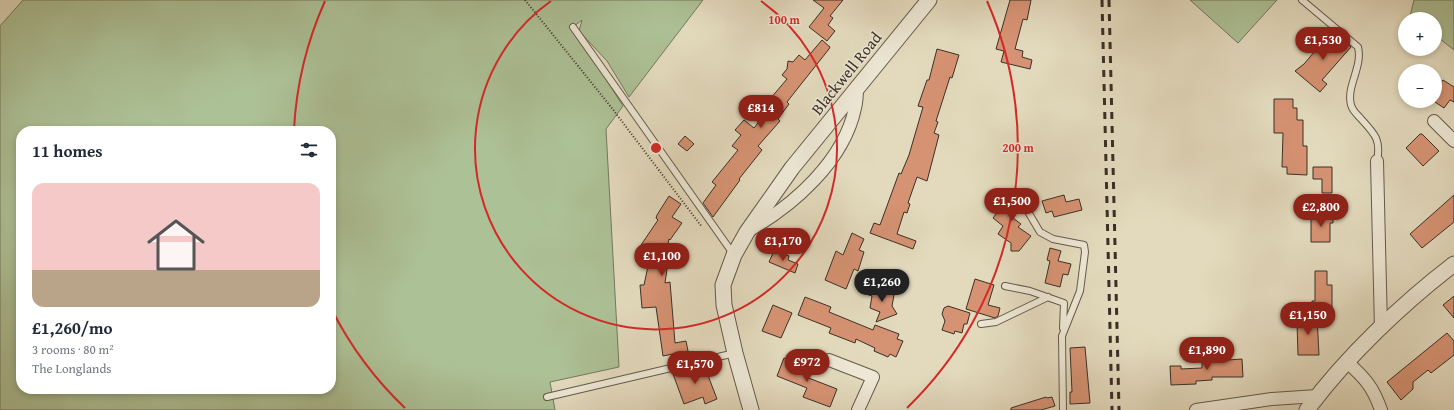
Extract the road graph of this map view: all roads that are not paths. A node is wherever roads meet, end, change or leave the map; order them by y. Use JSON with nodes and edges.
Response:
{"nodes":[{"id":1,"x":929,"y":0,"type":"edge"},
{"id":2,"x":1302,"y":0,"type":"edge"},
{"id":3,"x":573,"y":27,"type":"dead end"},
{"id":4,"x":857,"y":86,"type":"junction"},
{"id":5,"x":1434,"y":121,"type":"dead end"},
{"id":6,"x":1454,"y":141,"type":"edge"},
{"id":7,"x":1377,"y":161,"type":"joint"},
{"id":8,"x":1027,"y":210,"type":"dead end"},
{"id":9,"x":747,"y":232,"type":"junction"},
{"id":10,"x":734,"y":255,"type":"junction"},
{"id":11,"x":1454,"y":264,"type":"edge"},
{"id":12,"x":1005,"y":286,"type":"dead end"},
{"id":13,"x":1048,"y":297,"type":"junction"},
{"id":14,"x":981,"y":324,"type":"dead end"},
{"id":15,"x":1381,"y":328,"type":"junction"},
{"id":16,"x":1062,"y":336,"type":"junction"},
{"id":17,"x":734,"y":353,"type":"junction"},
{"id":18,"x":829,"y":360,"type":"dead end"},
{"id":19,"x":1347,"y":362,"type":"junction"},
{"id":20,"x":1318,"y":396,"type":"junction"},
{"id":21,"x":546,"y":397,"type":"dead end"},
{"id":22,"x":751,"y":410,"type":"edge"},
{"id":23,"x":858,"y":410,"type":"edge"},
{"id":24,"x":1063,"y":410,"type":"edge"},
{"id":25,"x":1196,"y":410,"type":"edge"},
{"id":26,"x":1307,"y":410,"type":"edge"},
{"id":27,"x":1381,"y":410,"type":"edge"}],
"edges":[{"from":1,"to":4,"type":"street","name":"Blackwell Road"},
{"from":2,"to":7,"type":"lane"},
{"from":3,"to":10,"type":"lane"},
{"from":4,"to":9,"type":"street","name":"Blackwell Road"},
{"from":4,"to":9,"type":"street"},
{"from":5,"to":6,"type":"street"},
{"from":7,"to":15,"type":"street"},
{"from":8,"to":16,"type":"lane"},
{"from":9,"to":10,"type":"street","name":"Blackwell Road"},
{"from":10,"to":17,"type":"street","name":"Blackwell Road"},
{"from":11,"to":15,"type":"street"},
{"from":12,"to":13,"type":"lane"},
{"from":13,"to":14,"type":"lane"},
{"from":13,"to":16,"type":"lane"},
{"from":15,"to":19,"type":"street"},
{"from":16,"to":24,"type":"lane"},
{"from":17,"to":21,"type":"lane"},
{"from":17,"to":22,"type":"street","name":"Blackwell Road"},
{"from":18,"to":23,"type":"street"},
{"from":19,"to":20,"type":"street"},
{"from":19,"to":27,"type":"street"},
{"from":20,"to":25,"type":"street"},
{"from":20,"to":26,"type":"street"}]}
